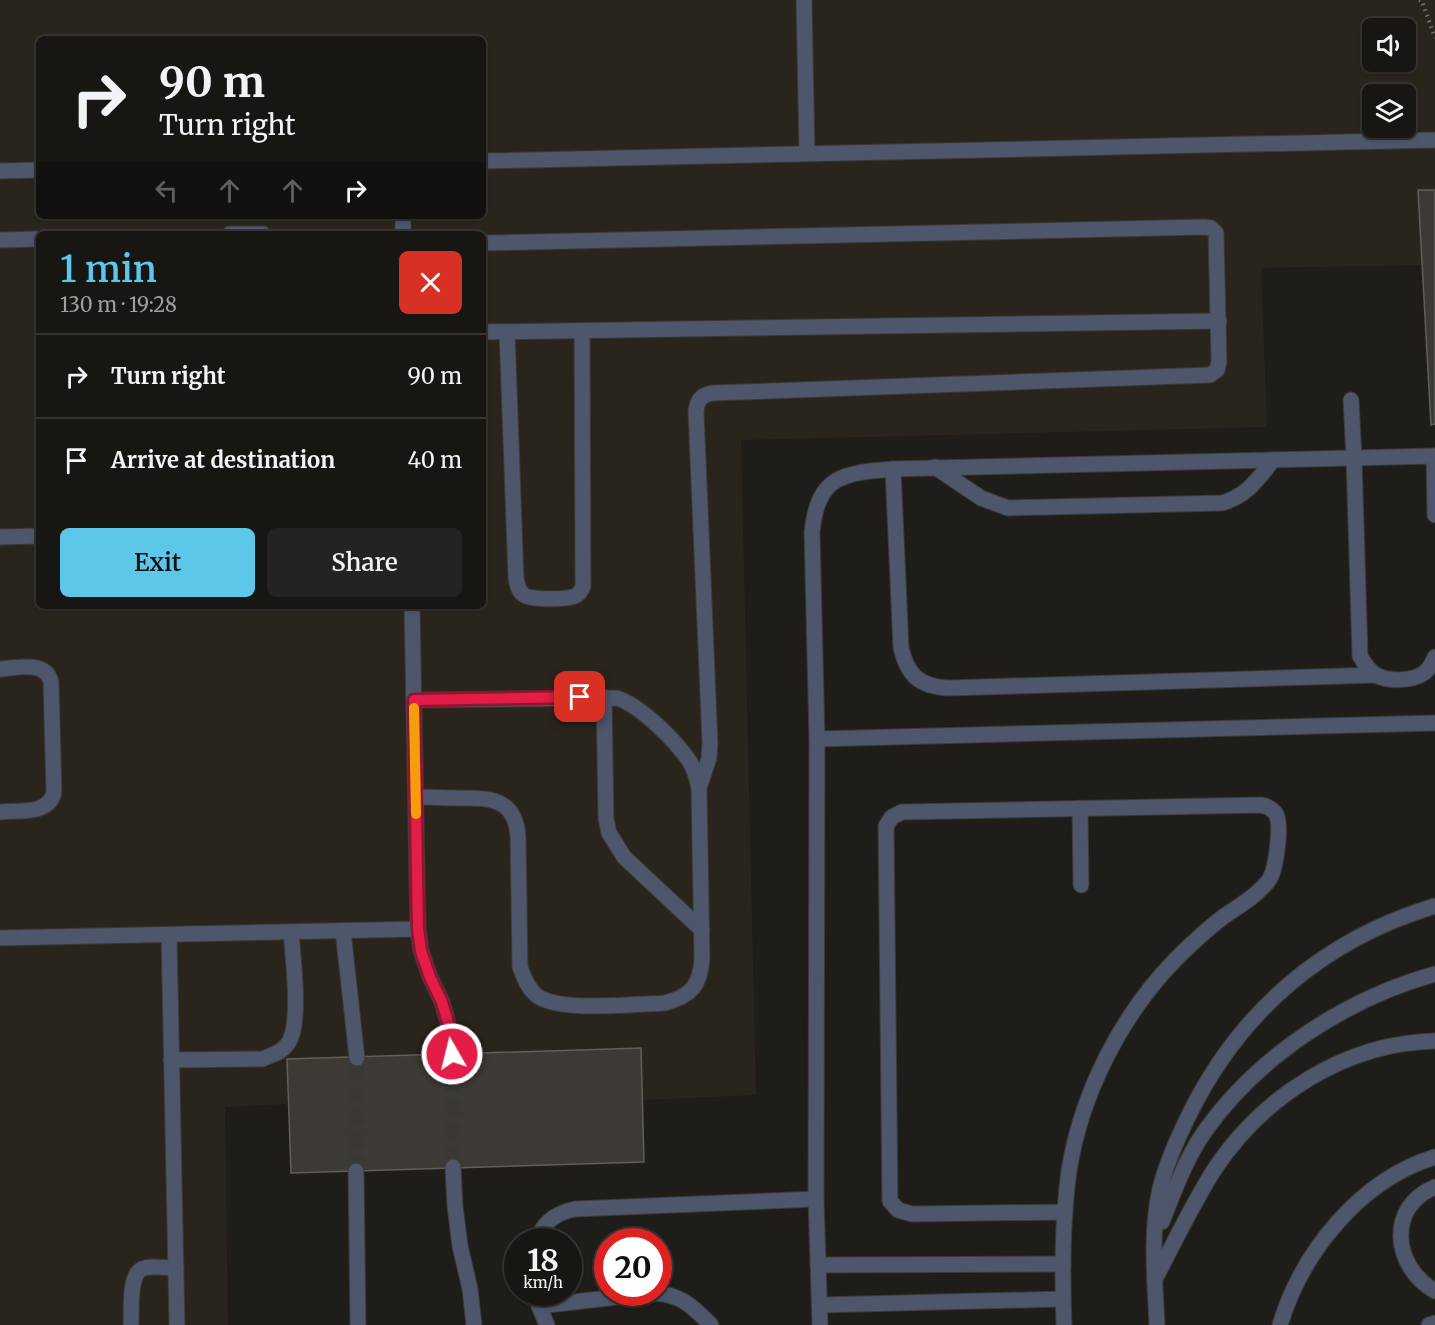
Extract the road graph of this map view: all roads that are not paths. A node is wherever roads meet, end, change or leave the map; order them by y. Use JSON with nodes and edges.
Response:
{"nodes":[{"id":1,"x":804,"y":0,"type":"edge"},
{"id":2,"x":1435,"y":140,"type":"edge"},
{"id":3,"x":807,"y":153,"type":"junction"},
{"id":4,"x":486,"y":161,"type":"edge"},
{"id":5,"x":36,"y":170,"type":"edge"},
{"id":6,"x":0,"y":171,"type":"edge"},
{"id":7,"x":36,"y":239,"type":"edge"},
{"id":8,"x":0,"y":240,"type":"edge"},
{"id":9,"x":486,"y":243,"type":"edge"},
{"id":10,"x":1219,"y":321,"type":"junction"},
{"id":11,"x":582,"y":331,"type":"junction"},
{"id":12,"x":486,"y":332,"type":"edge"},
{"id":13,"x":507,"y":332,"type":"junction"},
{"id":14,"x":1351,"y":400,"type":"dead end"},
{"id":15,"x":1434,"y":456,"type":"edge"},
{"id":16,"x":1354,"y":458,"type":"junction"},
{"id":17,"x":1273,"y":460,"type":"junction"},
{"id":18,"x":935,"y":467,"type":"junction"},
{"id":19,"x":893,"y":469,"type":"junction"},
{"id":20,"x":1435,"y":515,"type":"edge"},
{"id":21,"x":36,"y":536,"type":"edge"},
{"id":22,"x":0,"y":537,"type":"edge"},
{"id":23,"x":412,"y":609,"type":"edge"},
{"id":24,"x":1435,"y":657,"type":"edge"},
{"id":25,"x":0,"y":669,"type":"edge"},
{"id":26,"x":1376,"y":675,"type":"junction"},
{"id":27,"x":604,"y":697,"type":"junction"},
{"id":28,"x":414,"y":700,"type":"junction"},
{"id":29,"x":1435,"y":723,"type":"edge"},
{"id":30,"x":817,"y":739,"type":"junction"},
{"id":31,"x":699,"y":788,"type":"junction"},
{"id":32,"x":416,"y":797,"type":"junction"},
{"id":33,"x":1080,"y":808,"type":"junction"},
{"id":34,"x":0,"y":812,"type":"edge"},
{"id":35,"x":1081,"y":885,"type":"dead end"},
{"id":36,"x":1435,"y":906,"type":"edge"},
{"id":37,"x":418,"y":929,"type":"junction"},
{"id":38,"x":702,"y":930,"type":"junction"},
{"id":39,"x":343,"y":931,"type":"junction"},
{"id":40,"x":291,"y":932,"type":"junction"},
{"id":41,"x":169,"y":934,"type":"junction"},
{"id":42,"x":0,"y":938,"type":"edge"},
{"id":43,"x":1435,"y":974,"type":"edge"},
{"id":44,"x":1435,"y":1041,"type":"edge"},
{"id":45,"x":452,"y":1054,"type":"tunnel mouth"},
{"id":46,"x":357,"y":1058,"type":"tunnel mouth"},
{"id":47,"x":171,"y":1060,"type":"junction"},
{"id":48,"x":1435,"y":1156,"type":"edge"},
{"id":49,"x":453,"y":1167,"type":"tunnel mouth"},
{"id":50,"x":356,"y":1170,"type":"tunnel mouth"},
{"id":51,"x":1435,"y":1187,"type":"edge"},
{"id":52,"x":816,"y":1199,"type":"junction"},
{"id":53,"x":1065,"y":1212,"type":"junction"},
{"id":54,"x":543,"y":1228,"type":"edge"},
{"id":55,"x":1153,"y":1247,"type":"junction"},
{"id":56,"x":1063,"y":1264,"type":"junction"},
{"id":57,"x":818,"y":1265,"type":"junction"},
{"id":58,"x":176,"y":1268,"type":"junction"},
{"id":59,"x":1155,"y":1279,"type":"junction"},
{"id":60,"x":1435,"y":1291,"type":"edge"},
{"id":61,"x":672,"y":1295,"type":"edge"},
{"id":62,"x":1063,"y":1299,"type":"junction"},
{"id":63,"x":820,"y":1305,"type":"junction"},
{"id":64,"x":541,"y":1306,"type":"edge"},
{"id":65,"x":1435,"y":1323,"type":"edge"},
{"id":66,"x":131,"y":1325,"type":"edge"},
{"id":67,"x":177,"y":1325,"type":"edge"},
{"id":68,"x":358,"y":1325,"type":"edge"},
{"id":69,"x":474,"y":1325,"type":"edge"},
{"id":70,"x":548,"y":1325,"type":"edge"},
{"id":71,"x":711,"y":1325,"type":"edge"},
{"id":72,"x":820,"y":1325,"type":"edge"},
{"id":73,"x":1064,"y":1325,"type":"edge"},
{"id":74,"x":1157,"y":1325,"type":"edge"},
{"id":75,"x":1280,"y":1325,"type":"edge"},
{"id":76,"x":1429,"y":1325,"type":"edge"}],
"edges":[{"from":1,"to":3,"type":"street"},
{"from":2,"to":3,"type":"street"},
{"from":3,"to":4,"type":"street"},
{"from":5,"to":6,"type":"street"},
{"from":7,"to":8,"type":"street"},
{"from":9,"to":10,"type":"street"},
{"from":10,"to":11,"type":"street"},
{"from":10,"to":31,"type":"street"},
{"from":11,"to":13,"type":"street"},
{"from":11,"to":13,"type":"street"},
{"from":12,"to":13,"type":"street"},
{"from":14,"to":16,"type":"street"},
{"from":15,"to":16,"type":"street"},
{"from":15,"to":20,"type":"street"},
{"from":16,"to":17,"type":"street"},
{"from":16,"to":26,"type":"street"},
{"from":17,"to":18,"type":"street"},
{"from":17,"to":18,"type":"street"},
{"from":18,"to":19,"type":"street"},
{"from":19,"to":26,"type":"street"},
{"from":19,"to":30,"type":"street"},
{"from":21,"to":22,"type":"street"},
{"from":23,"to":28,"type":"street"},
{"from":24,"to":26,"type":"street"},
{"from":25,"to":34,"type":"street"},
{"from":27,"to":28,"type":"street"},
{"from":27,"to":31,"type":"street"},
{"from":27,"to":38,"type":"street"},
{"from":28,"to":32,"type":"street"},
{"from":29,"to":30,"type":"street"},
{"from":30,"to":52,"type":"street"},
{"from":31,"to":38,"type":"street"},
{"from":32,"to":37,"type":"street"},
{"from":32,"to":38,"type":"street"},
{"from":33,"to":35,"type":"street"},
{"from":33,"to":53,"type":"street"},
{"from":33,"to":53,"type":"street"},
{"from":36,"to":55,"type":"street"},
{"from":37,"to":39,"type":"street"},
{"from":37,"to":45,"type":"street"},
{"from":39,"to":40,"type":"street"},
{"from":39,"to":46,"type":"street"},
{"from":40,"to":41,"type":"street"},
{"from":40,"to":47,"type":"street"},
{"from":41,"to":42,"type":"street"},
{"from":41,"to":47,"type":"street"},
{"from":43,"to":55,"type":"street"},
{"from":44,"to":59,"type":"street"},
{"from":47,"to":58,"type":"street"},
{"from":48,"to":75,"type":"street"},
{"from":49,"to":69,"type":"street"},
{"from":50,"to":68,"type":"street"},
{"from":51,"to":60,"type":"street"},
{"from":52,"to":54,"type":"street"},
{"from":52,"to":57,"type":"street"},
{"from":53,"to":56,"type":"street"},
{"from":55,"to":59,"type":"street"},
{"from":56,"to":57,"type":"street"},
{"from":56,"to":62,"type":"street"},
{"from":57,"to":63,"type":"street"},
{"from":58,"to":66,"type":"street"},
{"from":58,"to":67,"type":"street"},
{"from":59,"to":74,"type":"street"},
{"from":61,"to":71,"type":"street"},
{"from":62,"to":63,"type":"street"},
{"from":62,"to":73,"type":"street"},
{"from":63,"to":72,"type":"street"},
{"from":64,"to":70,"type":"street"},
{"from":65,"to":76,"type":"street"}]}
